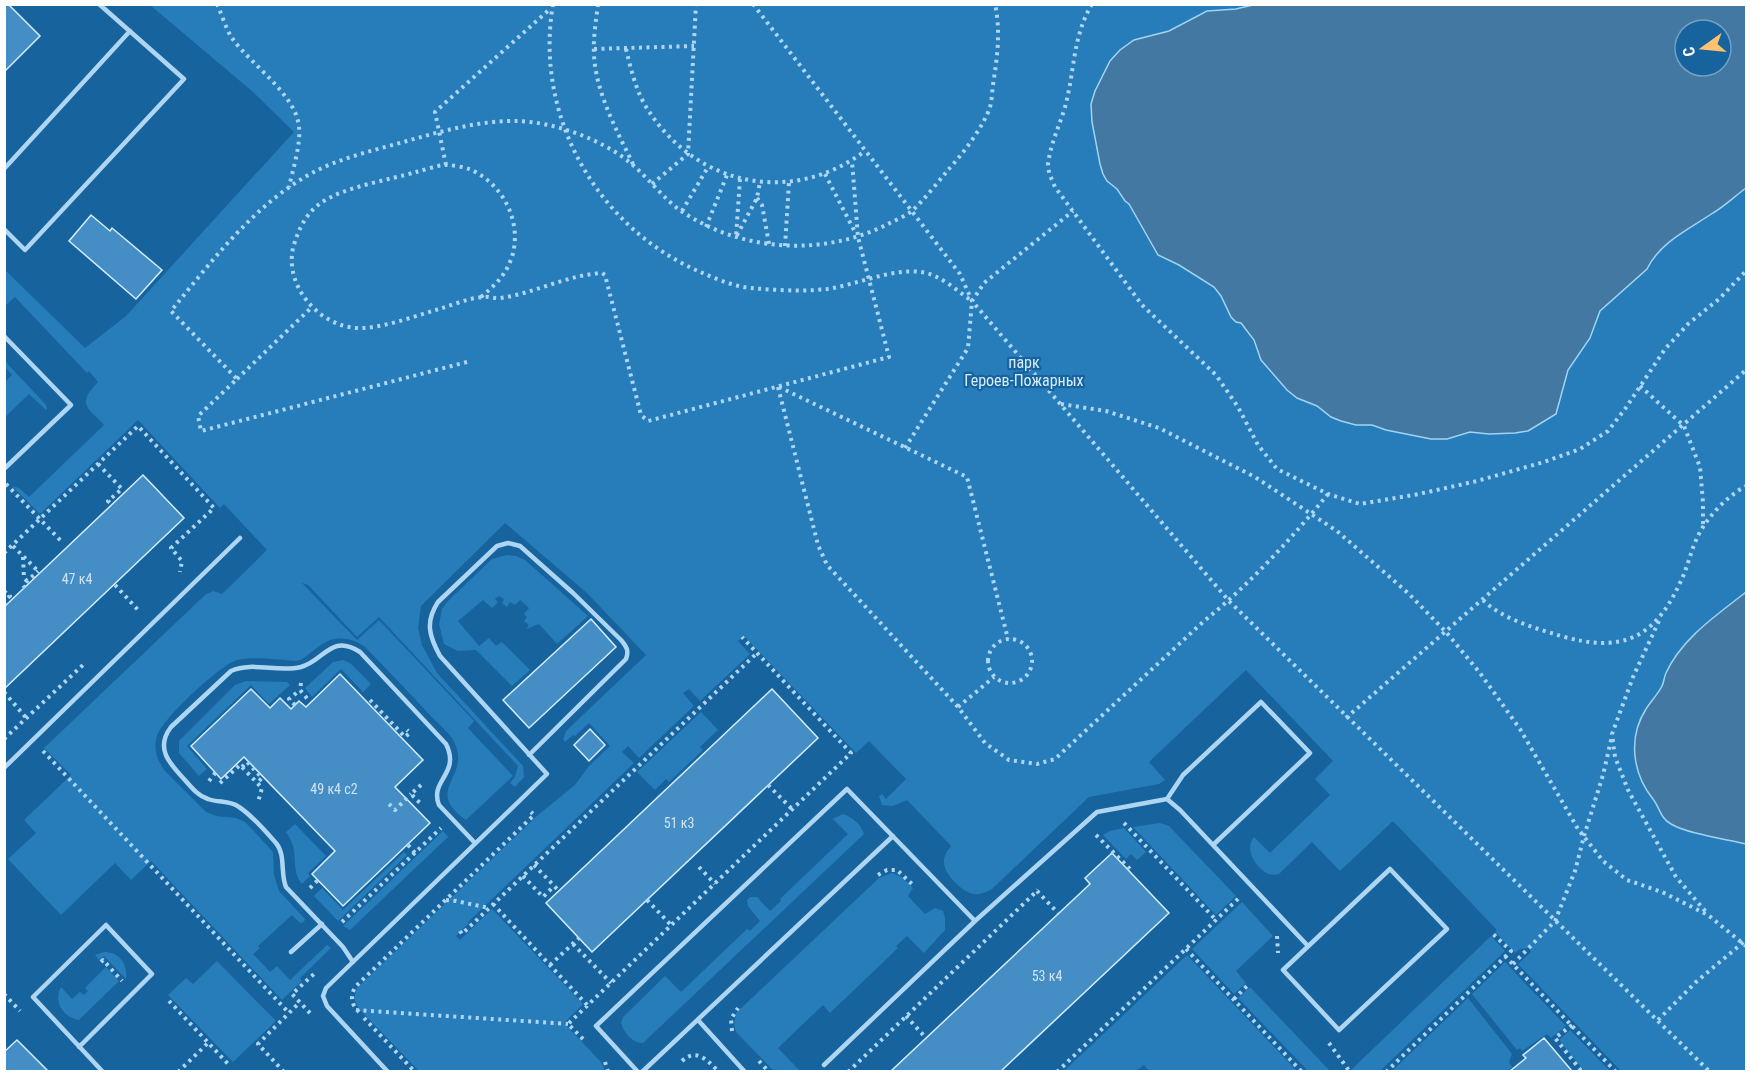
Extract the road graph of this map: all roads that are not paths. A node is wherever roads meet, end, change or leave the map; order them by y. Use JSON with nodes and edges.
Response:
{"nodes":[{"id":1,"x":99,"y":4,"type":"edge"},
{"id":2,"x":130,"y":31,"type":"junction"},
{"id":3,"x":4,"y":169,"type":"edge"},
{"id":4,"x":4,"y":229,"type":"edge"},
{"id":5,"x":4,"y":336,"type":"edge"},
{"id":6,"x":4,"y":469,"type":"edge"},
{"id":7,"x":240,"y":538,"type":"dead end"},
{"id":8,"x":529,"y":755,"type":"junction"},
{"id":9,"x":4,"y":768,"type":"edge"},
{"id":10,"x":1167,"y":799,"type":"junction"},
{"id":11,"x":893,"y":836,"type":"junction"},
{"id":12,"x":476,"y":843,"type":"junction"},
{"id":13,"x":1213,"y":845,"type":"junction"},
{"id":14,"x":975,"y":921,"type":"junction"},
{"id":15,"x":322,"y":924,"type":"junction"},
{"id":16,"x":1308,"y":946,"type":"junction"},
{"id":17,"x":291,"y":952,"type":"dead end"},
{"id":18,"x":353,"y":962,"type":"junction"},
{"id":19,"x":698,"y":1020,"type":"junction"},
{"id":20,"x":79,"y":1047,"type":"junction"},
{"id":21,"x":824,"y":1065,"type":"dead end"},
{"id":22,"x":103,"y":1071,"type":"edge"},
{"id":23,"x":388,"y":1071,"type":"edge"},
{"id":24,"x":640,"y":1071,"type":"edge"},
{"id":25,"x":746,"y":1071,"type":"edge"}],
"edges":[{"from":1,"to":2,"type":"lane"},
{"from":2,"to":3,"type":"lane"},
{"from":2,"to":4,"type":"lane"},
{"from":5,"to":6,"type":"lane"},
{"from":7,"to":9,"type":"lane"},
{"from":8,"to":8,"type":"lane"},
{"from":8,"to":12,"type":"lane"},
{"from":10,"to":13,"type":"lane"},
{"from":10,"to":13,"type":"lane"},
{"from":10,"to":14,"type":"lane"},
{"from":11,"to":14,"type":"lane"},
{"from":11,"to":19,"type":"lane"},
{"from":11,"to":24,"type":"lane"},
{"from":12,"to":15,"type":"lane"},
{"from":12,"to":18,"type":"lane"},
{"from":13,"to":16,"type":"lane"},
{"from":14,"to":21,"type":"lane"},
{"from":15,"to":17,"type":"lane"},
{"from":15,"to":18,"type":"lane"},
{"from":16,"to":16,"type":"lane"},
{"from":18,"to":23,"type":"lane"},
{"from":19,"to":24,"type":"lane"},
{"from":19,"to":25,"type":"lane"},
{"from":20,"to":20,"type":"lane"},
{"from":20,"to":22,"type":"lane"}]}
